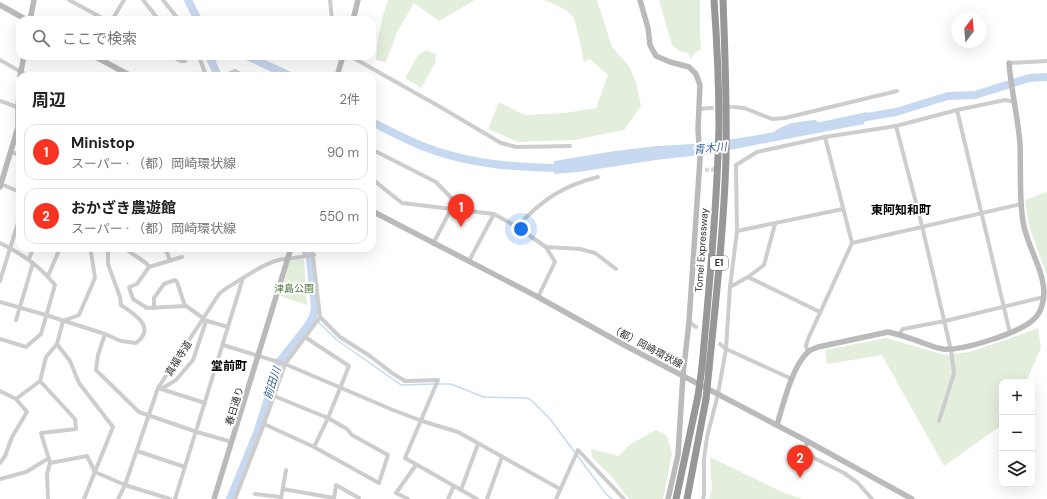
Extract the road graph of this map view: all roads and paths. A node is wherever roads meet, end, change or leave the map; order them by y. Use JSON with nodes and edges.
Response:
{"nodes":[{"id":1,"x":34,"y":0,"type":"edge"},
{"id":2,"x":69,"y":0,"type":"edge"},
{"id":3,"x":124,"y":0,"type":"edge"},
{"id":4,"x":143,"y":0,"type":"edge"},
{"id":5,"x":163,"y":0,"type":"edge"},
{"id":6,"x":330,"y":0,"type":"edge"},
{"id":7,"x":358,"y":0,"type":"edge"},
{"id":8,"x":640,"y":0,"type":"edge"},
{"id":9,"x":714,"y":0,"type":"edge"},
{"id":10,"x":723,"y":0,"type":"edge"},
{"id":11,"x":0,"y":5,"type":"edge"},
{"id":12,"x":21,"y":16,"type":"edge"},
{"id":13,"x":30,"y":16,"type":"edge"},
{"id":14,"x":99,"y":16,"type":"edge"},
{"id":15,"x":114,"y":16,"type":"edge"},
{"id":16,"x":156,"y":16,"type":"edge"},
{"id":17,"x":176,"y":16,"type":"edge"},
{"id":18,"x":332,"y":16,"type":"edge"},
{"id":19,"x":354,"y":16,"type":"edge"},
{"id":20,"x":0,"y":60,"type":"edge"},
{"id":21,"x":23,"y":60,"type":"edge"},
{"id":22,"x":101,"y":60,"type":"edge"},
{"id":23,"x":200,"y":60,"type":"edge"},
{"id":24,"x":342,"y":60,"type":"edge"},
{"id":25,"x":357,"y":60,"type":"edge"},
{"id":26,"x":1047,"y":61,"type":"edge"},
{"id":27,"x":1009,"y":63,"type":"joint"},
{"id":28,"x":17,"y":72,"type":"edge"},
{"id":29,"x":20,"y":72,"type":"edge"},
{"id":30,"x":124,"y":72,"type":"edge"},
{"id":31,"x":205,"y":72,"type":"edge"},
{"id":32,"x":338,"y":72,"type":"edge"},
{"id":33,"x":897,"y":92,"type":"dead end"},
{"id":34,"x":0,"y":101,"type":"edge"},
{"id":35,"x":1014,"y":101,"type":"junction"},
{"id":36,"x":16,"y":106,"type":"edge"},
{"id":37,"x":734,"y":107,"type":"tunnel mouth"},
{"id":38,"x":710,"y":108,"type":"tunnel mouth"},
{"id":39,"x":699,"y":109,"type":"junction"},
{"id":40,"x":957,"y":110,"type":"junction"},
{"id":41,"x":722,"y":125,"type":"junction"},
{"id":42,"x":896,"y":126,"type":"junction"},
{"id":43,"x":825,"y":137,"type":"junction"},
{"id":44,"x":16,"y":145,"type":"edge"},
{"id":45,"x":570,"y":146,"type":"dead end"},
{"id":46,"x":11,"y":152,"type":"junction"},
{"id":47,"x":376,"y":152,"type":"edge"},
{"id":48,"x":16,"y":154,"type":"edge"},
{"id":49,"x":736,"y":165,"type":"junction"},
{"id":50,"x":732,"y":168,"type":"dead end"},
{"id":51,"x":598,"y":177,"type":"dead end"},
{"id":52,"x":376,"y":182,"type":"edge"},
{"id":53,"x":0,"y":186,"type":"edge"},
{"id":54,"x":16,"y":191,"type":"edge"},
{"id":55,"x":1021,"y":204,"type":"junction"},
{"id":56,"x":843,"y":209,"type":"junction"},
{"id":57,"x":451,"y":210,"type":"junction"},
{"id":58,"x":459,"y":210,"type":"junction"},
{"id":59,"x":981,"y":212,"type":"junction"},
{"id":60,"x":376,"y":213,"type":"edge"},
{"id":61,"x":494,"y":214,"type":"junction"},
{"id":62,"x":775,"y":224,"type":"junction"},
{"id":63,"x":922,"y":226,"type":"junction"},
{"id":64,"x":517,"y":227,"type":"junction"},
{"id":65,"x":16,"y":229,"type":"edge"},
{"id":66,"x":737,"y":231,"type":"junction"},
{"id":67,"x":0,"y":243,"type":"edge"},
{"id":68,"x":852,"y":243,"type":"junction"},
{"id":69,"x":433,"y":244,"type":"junction"},
{"id":70,"x":546,"y":247,"type":"junction"},
{"id":71,"x":10,"y":248,"type":"junction"},
{"id":72,"x":16,"y":252,"type":"edge"},
{"id":73,"x":17,"y":252,"type":"edge"},
{"id":74,"x":31,"y":252,"type":"edge"},
{"id":75,"x":58,"y":252,"type":"edge"},
{"id":76,"x":91,"y":252,"type":"edge"},
{"id":77,"x":108,"y":252,"type":"edge"},
{"id":78,"x":130,"y":252,"type":"edge"},
{"id":79,"x":167,"y":252,"type":"edge"},
{"id":80,"x":290,"y":252,"type":"edge"},
{"id":81,"x":304,"y":252,"type":"edge"},
{"id":82,"x":314,"y":254,"type":"joint"},
{"id":83,"x":305,"y":256,"type":"junction"},
{"id":84,"x":182,"y":257,"type":"dead end"},
{"id":85,"x":28,"y":259,"type":"junction"},
{"id":86,"x":287,"y":259,"type":"junction"},
{"id":87,"x":170,"y":261,"type":"junction"},
{"id":88,"x":469,"y":261,"type":"junction"},
{"id":89,"x":33,"y":263,"type":"junction"},
{"id":90,"x":149,"y":267,"type":"junction"},
{"id":91,"x":616,"y":269,"type":"dead end"},
{"id":92,"x":48,"y":276,"type":"junction"},
{"id":93,"x":748,"y":277,"type":"junction"},
{"id":94,"x":243,"y":278,"type":"junction"},
{"id":95,"x":0,"y":281,"type":"edge"},
{"id":96,"x":730,"y":287,"type":"junction"},
{"id":97,"x":538,"y":297,"type":"junction"},
{"id":98,"x":1044,"y":297,"type":"junction"},
{"id":99,"x":0,"y":302,"type":"edge"},
{"id":100,"x":185,"y":306,"type":"junction"},
{"id":101,"x":1003,"y":306,"type":"junction"},
{"id":102,"x":19,"y":307,"type":"junction"},
{"id":103,"x":154,"y":308,"type":"junction"},
{"id":104,"x":820,"y":312,"type":"junction"},
{"id":105,"x":46,"y":315,"type":"junction"},
{"id":106,"x":320,"y":317,"type":"junction"},
{"id":107,"x":204,"y":319,"type":"junction"},
{"id":108,"x":16,"y":320,"type":"dead end"},
{"id":109,"x":63,"y":321,"type":"junction"},
{"id":110,"x":945,"y":321,"type":"junction"},
{"id":111,"x":689,"y":322,"type":"junction"},
{"id":112,"x":228,"y":327,"type":"junction"},
{"id":113,"x":696,"y":327,"type":"dead end"},
{"id":114,"x":1010,"y":333,"type":"junction"},
{"id":115,"x":104,"y":334,"type":"junction"},
{"id":116,"x":899,"y":334,"type":"junction"},
{"id":117,"x":305,"y":337,"type":"junction"},
{"id":118,"x":0,"y":339,"type":"edge"},
{"id":119,"x":57,"y":344,"type":"junction"},
{"id":120,"x":720,"y":344,"type":"dead end"},
{"id":121,"x":223,"y":345,"type":"junction"},
{"id":122,"x":726,"y":349,"type":"junction"},
{"id":123,"x":951,"y":350,"type":"junction"},
{"id":124,"x":808,"y":352,"type":"junction"},
{"id":125,"x":258,"y":357,"type":"junction"},
{"id":126,"x":285,"y":364,"type":"junction"},
{"id":127,"x":705,"y":368,"type":"junction"},
{"id":128,"x":683,"y":375,"type":"junction"},
{"id":129,"x":792,"y":379,"type":"junction"},
{"id":130,"x":40,"y":381,"type":"junction"},
{"id":131,"x":160,"y":389,"type":"junction"},
{"id":132,"x":340,"y":389,"type":"junction"},
{"id":133,"x":0,"y":391,"type":"edge"},
{"id":134,"x":718,"y":394,"type":"junction"},
{"id":135,"x":274,"y":396,"type":"junction"},
{"id":136,"x":16,"y":398,"type":"junction"},
{"id":137,"x":206,"y":403,"type":"junction"},
{"id":138,"x":149,"y":416,"type":"junction"},
{"id":139,"x":328,"y":418,"type":"junction"},
{"id":140,"x":422,"y":421,"type":"junction"},
{"id":141,"x":939,"y":421,"type":"dead end"},
{"id":142,"x":264,"y":424,"type":"junction"},
{"id":143,"x":777,"y":425,"type":"junction"},
{"id":144,"x":197,"y":432,"type":"junction"},
{"id":145,"x":807,"y":441,"type":"junction"},
{"id":146,"x":232,"y":442,"type":"junction"},
{"id":147,"x":478,"y":444,"type":"junction"},
{"id":148,"x":314,"y":447,"type":"junction"},
{"id":149,"x":137,"y":451,"type":"junction"},
{"id":150,"x":502,"y":457,"type":"junction"},
{"id":151,"x":49,"y":458,"type":"junction"},
{"id":152,"x":0,"y":463,"type":"edge"},
{"id":153,"x":50,"y":463,"type":"junction"},
{"id":154,"x":416,"y":464,"type":"junction"},
{"id":155,"x":186,"y":467,"type":"junction"},
{"id":156,"x":286,"y":470,"type":"dead end"},
{"id":157,"x":95,"y":472,"type":"junction"},
{"id":158,"x":0,"y":479,"type":"edge"},
{"id":159,"x":125,"y":485,"type":"junction"},
{"id":160,"x":454,"y":486,"type":"junction"},
{"id":161,"x":283,"y":489,"type":"junction"},
{"id":162,"x":560,"y":489,"type":"junction"},
{"id":163,"x":461,"y":490,"type":"junction"},
{"id":164,"x":255,"y":494,"type":"dead end"},
{"id":165,"x":281,"y":498,"type":"edge"},
{"id":166,"x":359,"y":498,"type":"dead end"},
{"id":167,"x":48,"y":499,"type":"edge"},
{"id":168,"x":84,"y":499,"type":"edge"},
{"id":169,"x":118,"y":499,"type":"edge"},
{"id":170,"x":170,"y":499,"type":"edge"},
{"id":171,"x":175,"y":499,"type":"edge"},
{"id":172,"x":214,"y":499,"type":"edge"},
{"id":173,"x":235,"y":499,"type":"edge"},
{"id":174,"x":334,"y":499,"type":"edge"},
{"id":175,"x":408,"y":499,"type":"edge"},
{"id":176,"x":448,"y":499,"type":"edge"},
{"id":177,"x":477,"y":499,"type":"edge"},
{"id":178,"x":487,"y":499,"type":"edge"},
{"id":179,"x":556,"y":499,"type":"edge"},
{"id":180,"x":624,"y":499,"type":"edge"},
{"id":181,"x":668,"y":499,"type":"edge"},
{"id":182,"x":676,"y":499,"type":"edge"},
{"id":183,"x":687,"y":499,"type":"edge"},
{"id":184,"x":703,"y":499,"type":"edge"},
{"id":185,"x":872,"y":499,"type":"edge"},
{"id":186,"x":912,"y":499,"type":"edge"}],
"edges":[{"from":1,"to":13,"type":"street"},
{"from":2,"to":14,"type":"street"},
{"from":3,"to":15,"type":"street"},
{"from":4,"to":16,"type":"street"},
{"from":5,"to":17,"type":"street"},
{"from":6,"to":18,"type":"street"},
{"from":7,"to":19,"type":"street"},
{"from":8,"to":39,"type":"street"},
{"from":9,"to":41,"type":"highway","name":"Tomei Expressway","number":"E1"},
{"from":10,"to":41,"type":"highway","name":"Tomei Expressway","number":"E1"},
{"from":11,"to":12,"type":"street"},
{"from":20,"to":28,"type":"street"},
{"from":21,"to":29,"type":"street"},
{"from":22,"to":30,"type":"street"},
{"from":23,"to":31,"type":"street"},
{"from":24,"to":32,"type":"street"},
{"from":25,"to":45,"type":"street"},
{"from":26,"to":27,"type":"street"},
{"from":27,"to":35,"type":"street"},
{"from":33,"to":37,"type":"street"},
{"from":34,"to":36,"type":"street"},
{"from":35,"to":40,"type":"street"},
{"from":35,"to":55,"type":"street"},
{"from":38,"to":39,"type":"street"},
{"from":39,"to":111,"type":"street"},
{"from":40,"to":42,"type":"street"},
{"from":40,"to":59,"type":"street"},
{"from":41,"to":127,"type":"highway","name":"Tomei Expressway","number":"E1"},
{"from":41,"to":127,"type":"highway","name":"Tomei Expressway","number":"E1"},
{"from":42,"to":43,"type":"street"},
{"from":42,"to":63,"type":"street"},
{"from":43,"to":49,"type":"street"},
{"from":43,"to":56,"type":"street"},
{"from":44,"to":46,"type":"street"},
{"from":46,"to":48,"type":"street"},
{"from":46,"to":53,"type":"street"},
{"from":47,"to":58,"type":"street"},
{"from":49,"to":50,"type":"street"},
{"from":49,"to":66,"type":"street"},
{"from":51,"to":64,"type":"street"},
{"from":52,"to":57,"type":"street"},
{"from":53,"to":54,"type":"street"},
{"from":55,"to":59,"type":"street"},
{"from":55,"to":98,"type":"street"},
{"from":56,"to":62,"type":"street"},
{"from":56,"to":68,"type":"street"},
{"from":57,"to":58,"type":"street"},
{"from":57,"to":69,"type":"street"},
{"from":58,"to":61,"type":"street"},
{"from":59,"to":63,"type":"street"},
{"from":59,"to":101,"type":"street"},
{"from":60,"to":69,"type":"street","name":"（都）岡崎環状線"},
{"from":61,"to":64,"type":"street"},
{"from":61,"to":88,"type":"street"},
{"from":62,"to":66,"type":"street"},
{"from":62,"to":93,"type":"street"},
{"from":63,"to":68,"type":"street"},
{"from":63,"to":110,"type":"street"},
{"from":64,"to":70,"type":"street"},
{"from":65,"to":71,"type":"street"},
{"from":66,"to":96,"type":"street"},
{"from":67,"to":71,"type":"street"},
{"from":68,"to":104,"type":"street"},
{"from":69,"to":88,"type":"street","name":"（都）岡崎環状線"},
{"from":70,"to":91,"type":"street"},
{"from":70,"to":97,"type":"street"},
{"from":71,"to":72,"type":"street"},
{"from":71,"to":95,"type":"street"},
{"from":73,"to":85,"type":"street"},
{"from":74,"to":85,"type":"street"},
{"from":75,"to":92,"type":"street"},
{"from":76,"to":109,"type":"street"},
{"from":77,"to":115,"type":"street"},
{"from":78,"to":90,"type":"street"},
{"from":79,"to":87,"type":"street"},
{"from":80,"to":86,"type":"street","name":"春日通り"},
{"from":81,"to":83,"type":"street"},
{"from":82,"to":83,"type":"street","name":"真福寺道"},
{"from":82,"to":106,"type":"street"},
{"from":83,"to":86,"type":"street","name":"真福寺道"},
{"from":84,"to":87,"type":"street"},
{"from":85,"to":89,"type":"street"},
{"from":86,"to":94,"type":"street","name":"真福寺道"},
{"from":86,"to":125,"type":"street","name":"春日通り"},
{"from":87,"to":90,"type":"street"},
{"from":88,"to":97,"type":"street","name":"（都）岡崎環状線"},
{"from":89,"to":92,"type":"street"},
{"from":89,"to":102,"type":"street"},
{"from":90,"to":103,"type":"street"},
{"from":92,"to":105,"type":"street"},
{"from":93,"to":96,"type":"street"},
{"from":93,"to":104,"type":"street"},
{"from":94,"to":107,"type":"street","name":"真福寺道"},
{"from":94,"to":112,"type":"street"},
{"from":96,"to":122,"type":"street"},
{"from":97,"to":128,"type":"street","name":"（都）岡崎環状線"},
{"from":98,"to":101,"type":"street"},
{"from":98,"to":114,"type":"street"},
{"from":99,"to":102,"type":"street"},
{"from":100,"to":103,"type":"street"},
{"from":100,"to":103,"type":"street"},
{"from":100,"to":107,"type":"street"},
{"from":101,"to":110,"type":"street"},
{"from":101,"to":114,"type":"street"},
{"from":102,"to":105,"type":"street"},
{"from":102,"to":108,"type":"street"},
{"from":104,"to":124,"type":"street"},
{"from":105,"to":109,"type":"street"},
{"from":105,"to":118,"type":"street"},
{"from":106,"to":117,"type":"street"},
{"from":106,"to":140,"type":"street"},
{"from":107,"to":112,"type":"street"},
{"from":107,"to":131,"type":"street","name":"真福寺道"},
{"from":107,"to":131,"type":"street"},
{"from":109,"to":115,"type":"street"},
{"from":109,"to":119,"type":"street"},
{"from":110,"to":116,"type":"street"},
{"from":110,"to":123,"type":"street"},
{"from":111,"to":113,"type":"street"},
{"from":111,"to":128,"type":"street"},
{"from":112,"to":121,"type":"street"},
{"from":114,"to":123,"type":"street"},
{"from":115,"to":138,"type":"street"},
{"from":116,"to":123,"type":"street"},
{"from":116,"to":124,"type":"street"},
{"from":117,"to":126,"type":"street"},
{"from":117,"to":132,"type":"street"},
{"from":119,"to":130,"type":"street"},
{"from":119,"to":157,"type":"street"},
{"from":120,"to":122,"type":"street"},
{"from":121,"to":125,"type":"street"},
{"from":121,"to":137,"type":"street"},
{"from":122,"to":129,"type":"street"},
{"from":122,"to":134,"type":"street"},
{"from":123,"to":141,"type":"street"},
{"from":124,"to":129,"type":"street"},
{"from":125,"to":126,"type":"street"},
{"from":125,"to":146,"type":"street","name":"春日通り"},
{"from":126,"to":132,"type":"street"},
{"from":126,"to":135,"type":"street"},
{"from":127,"to":182,"type":"highway","name":"Tomei Expressway","number":"E1","bridge":true},
{"from":127,"to":183,"type":"highway","name":"Tomei Expressway","number":"E1","bridge":true},
{"from":128,"to":134,"type":"street","name":"（都）岡崎環状線"},
{"from":128,"to":181,"type":"street"},
{"from":129,"to":143,"type":"street"},
{"from":130,"to":136,"type":"street"},
{"from":130,"to":151,"type":"street"},
{"from":131,"to":137,"type":"street"},
{"from":131,"to":138,"type":"street","name":"真福寺道"},
{"from":132,"to":139,"type":"street"},
{"from":132,"to":140,"type":"street"},
{"from":133,"to":136,"type":"street"},
{"from":134,"to":143,"type":"street","name":"（都）岡崎環状線"},
{"from":134,"to":184,"type":"street"},
{"from":135,"to":139,"type":"street"},
{"from":135,"to":142,"type":"street"},
{"from":136,"to":152,"type":"street"},
{"from":137,"to":144,"type":"street"},
{"from":138,"to":144,"type":"street"},
{"from":138,"to":149,"type":"street","name":"真福寺道"},
{"from":139,"to":148,"type":"street"},
{"from":139,"to":148,"type":"street"},
{"from":140,"to":147,"type":"street"},
{"from":140,"to":154,"type":"street"},
{"from":142,"to":148,"type":"street"},
{"from":142,"to":173,"type":"street"},
{"from":143,"to":145,"type":"street","name":"（都）岡崎環状線"},
{"from":144,"to":146,"type":"street"},
{"from":144,"to":155,"type":"street"},
{"from":145,"to":185,"type":"street"},
{"from":145,"to":186,"type":"street","name":"（都）岡崎環状線"},
{"from":146,"to":172,"type":"street","name":"春日通り"},
{"from":147,"to":150,"type":"street"},
{"from":147,"to":163,"type":"street"},
{"from":149,"to":155,"type":"street"},
{"from":149,"to":159,"type":"street","name":"真福寺道"},
{"from":150,"to":162,"type":"street"},
{"from":150,"to":178,"type":"street"},
{"from":151,"to":153,"type":"street"},
{"from":151,"to":158,"type":"street"},
{"from":153,"to":157,"type":"street"},
{"from":153,"to":167,"type":"street"},
{"from":154,"to":160,"type":"street"},
{"from":154,"to":175,"type":"street"},
{"from":155,"to":171,"type":"street"},
{"from":156,"to":161,"type":"street"},
{"from":157,"to":159,"type":"street"},
{"from":157,"to":168,"type":"street"},
{"from":159,"to":169,"type":"street","name":"真福寺道"},
{"from":159,"to":170,"type":"street"},
{"from":160,"to":163,"type":"street"},
{"from":160,"to":176,"type":"street"},
{"from":161,"to":165,"type":"street"},
{"from":161,"to":174,"type":"street"},
{"from":162,"to":179,"type":"street"},
{"from":162,"to":180,"type":"street"},
{"from":163,"to":177,"type":"street"},
{"from":164,"to":165,"type":"street"},
{"from":166,"to":174,"type":"street"}]}
